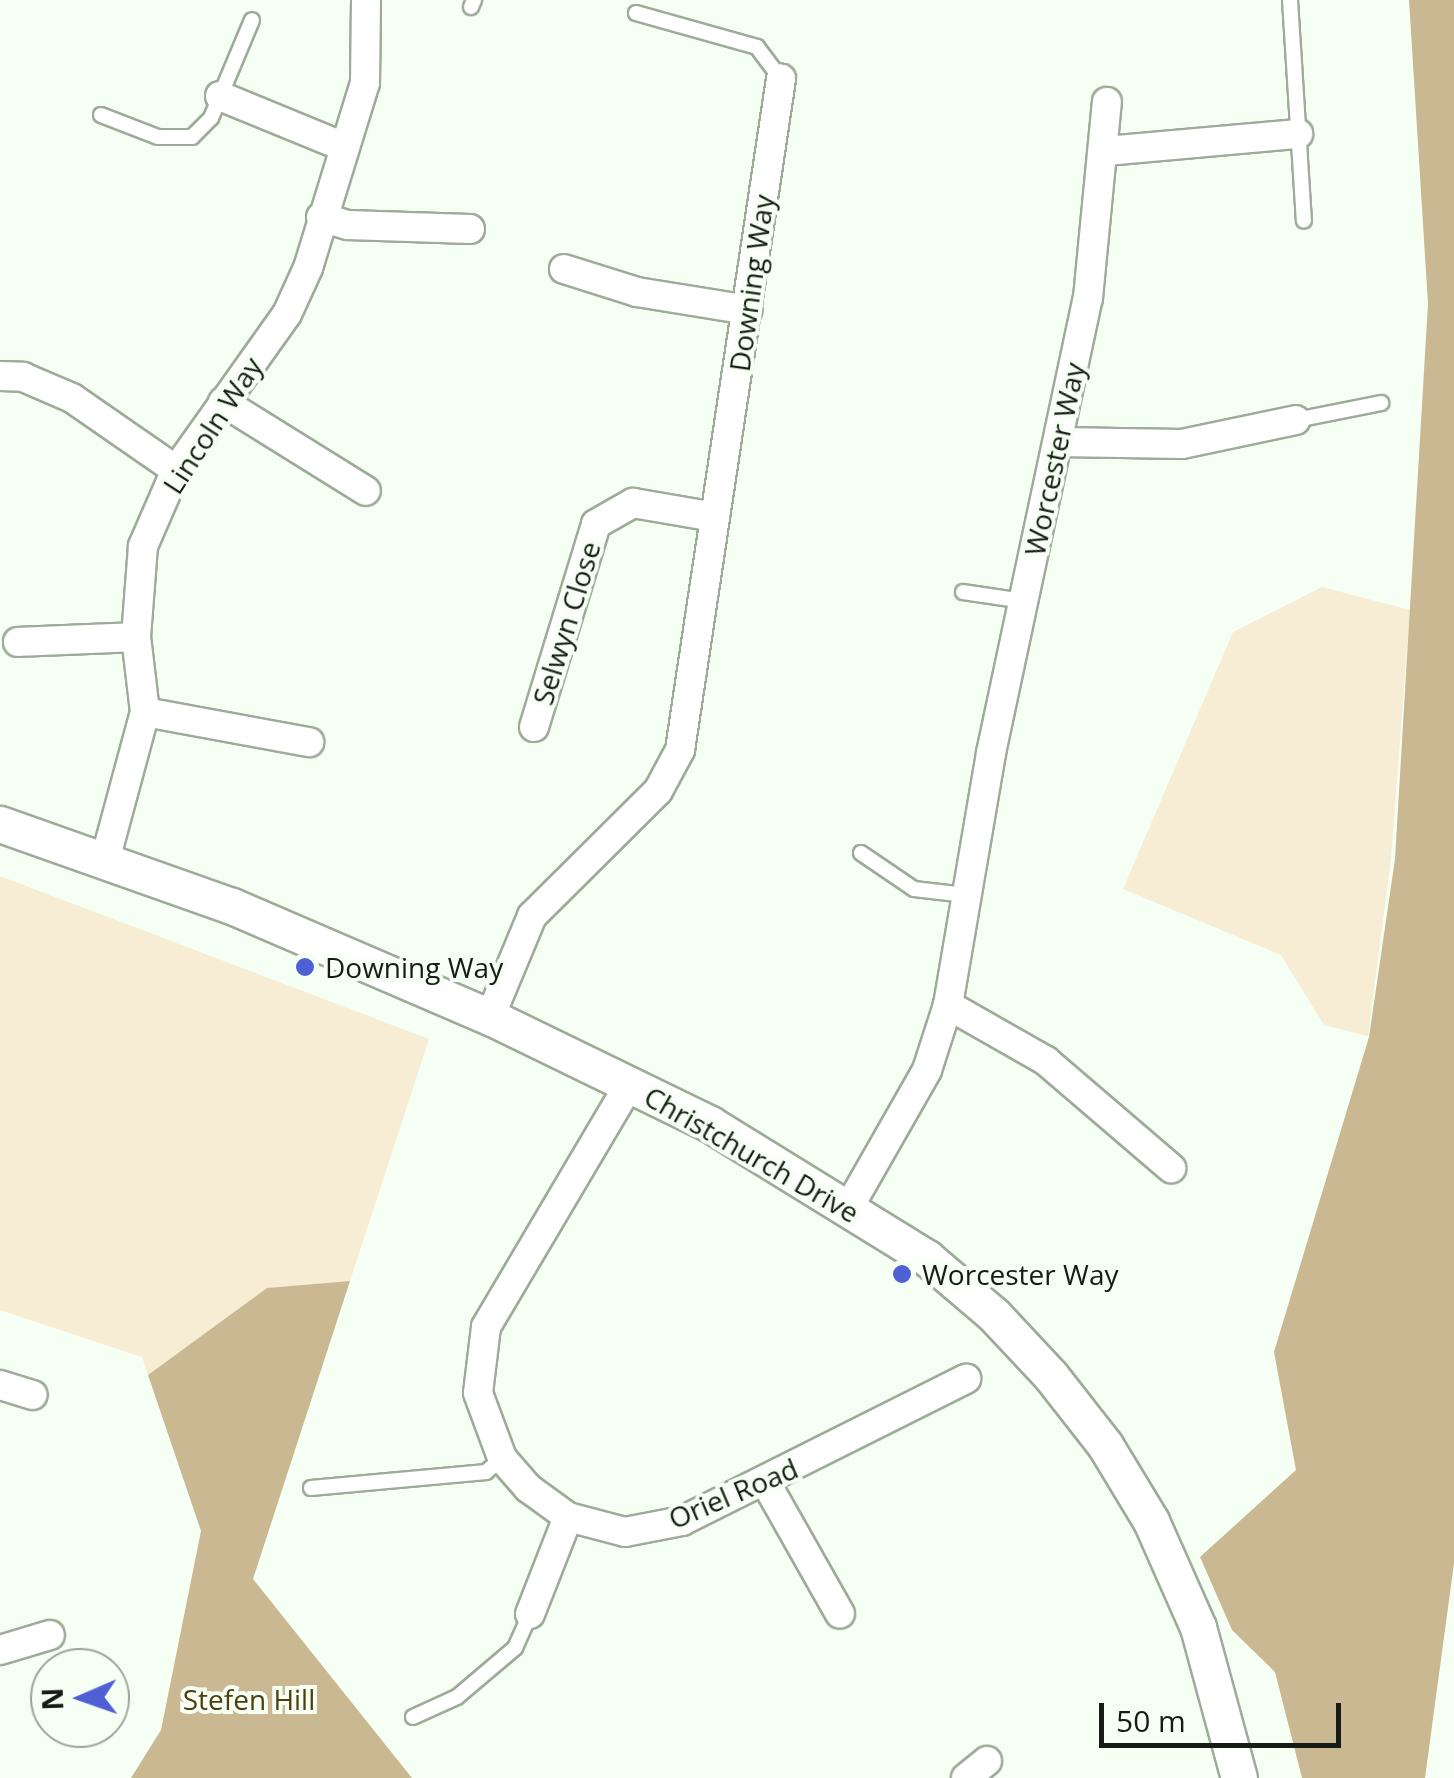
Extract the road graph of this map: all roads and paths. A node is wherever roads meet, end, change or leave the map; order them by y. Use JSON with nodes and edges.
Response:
{"nodes":[{"id":1,"x":366,"y":0,"type":"edge"},
{"id":2,"x":1290,"y":0,"type":"edge"},
{"id":3,"x":636,"y":13,"type":"dead end"},
{"id":4,"x":252,"y":20,"type":"dead end"},
{"id":5,"x":781,"y":79,"type":"joint"},
{"id":6,"x":220,"y":96,"type":"junction"},
{"id":7,"x":1107,"y":102,"type":"dead end"},
{"id":8,"x":101,"y":115,"type":"dead end"},
{"id":9,"x":1298,"y":134,"type":"junction"},
{"id":10,"x":342,"y":146,"type":"junction"},
{"id":11,"x":1106,"y":151,"type":"junction"},
{"id":12,"x":321,"y":217,"type":"junction"},
{"id":13,"x":1304,"y":221,"type":"dead end"},
{"id":14,"x":470,"y":229,"type":"dead end"},
{"id":15,"x":564,"y":269,"type":"dead end"},
{"id":16,"x":748,"y":310,"type":"junction"},
{"id":17,"x":0,"y":376,"type":"edge"},
{"id":18,"x":223,"y":402,"type":"junction"},
{"id":19,"x":1381,"y":402,"type":"dead end"},
{"id":20,"x":1296,"y":420,"type":"joint"},
{"id":21,"x":1058,"y":442,"type":"junction"},
{"id":22,"x":176,"y":470,"type":"junction"},
{"id":23,"x":366,"y":491,"type":"dead end"},
{"id":24,"x":715,"y":517,"type":"junction"},
{"id":25,"x":964,"y":592,"type":"dead end"},
{"id":26,"x":1024,"y":600,"type":"junction"},
{"id":27,"x":136,"y":637,"type":"junction"},
{"id":28,"x":18,"y":642,"type":"dead end"},
{"id":29,"x":145,"y":712,"type":"junction"},
{"id":30,"x":534,"y":727,"type":"dead end"},
{"id":31,"x":309,"y":742,"type":"dead end"},
{"id":32,"x":0,"y":824,"type":"edge"},
{"id":33,"x":861,"y":853,"type":"dead end"},
{"id":34,"x":105,"y":860,"type":"junction"},
{"id":35,"x":966,"y":895,"type":"junction"},
{"id":36,"x":948,"y":1004,"type":"junction"},
{"id":37,"x":490,"y":1017,"type":"junction"},
{"id":38,"x":629,"y":1085,"type":"junction"},
{"id":39,"x":1170,"y":1168,"type":"dead end"},
{"id":40,"x":849,"y":1208,"type":"junction"},
{"id":41,"x":966,"y":1379,"type":"dead end"},
{"id":42,"x":0,"y":1385,"type":"edge"},
{"id":43,"x":32,"y":1395,"type":"dead end"},
{"id":44,"x":502,"y":1458,"type":"junction"},
{"id":45,"x":766,"y":1483,"type":"junction"},
{"id":46,"x":311,"y":1488,"type":"dead end"},
{"id":47,"x":568,"y":1517,"type":"junction"},
{"id":48,"x":530,"y":1614,"type":"joint"},
{"id":49,"x":840,"y":1614,"type":"dead end"},
{"id":50,"x":50,"y":1635,"type":"dead end"},
{"id":51,"x":0,"y":1650,"type":"edge"},
{"id":52,"x":413,"y":1717,"type":"dead end"},
{"id":53,"x":1239,"y":1778,"type":"edge"}],
"edges":[{"from":1,"to":10,"type":"street","name":"Lincoln Way"},
{"from":2,"to":9,"type":"lane"},
{"from":3,"to":5,"type":"lane"},
{"from":4,"to":6,"type":"lane"},
{"from":5,"to":16,"type":"street","name":"Downing Way"},
{"from":6,"to":8,"type":"lane"},
{"from":6,"to":10,"type":"street"},
{"from":7,"to":11,"type":"street","name":"Worcester Way"},
{"from":9,"to":11,"type":"street"},
{"from":9,"to":13,"type":"lane"},
{"from":10,"to":12,"type":"street","name":"Lincoln Way"},
{"from":11,"to":21,"type":"street","name":"Worcester Way"},
{"from":12,"to":14,"type":"street"},
{"from":12,"to":18,"type":"street","name":"Lincoln Way"},
{"from":15,"to":16,"type":"street"},
{"from":16,"to":24,"type":"street","name":"Downing Way"},
{"from":17,"to":22,"type":"street"},
{"from":18,"to":22,"type":"street","name":"Lincoln Way"},
{"from":18,"to":23,"type":"street"},
{"from":19,"to":20,"type":"lane"},
{"from":20,"to":21,"type":"street"},
{"from":21,"to":26,"type":"street","name":"Worcester Way"},
{"from":22,"to":27,"type":"street","name":"Lincoln Way"},
{"from":24,"to":30,"type":"street","name":"Selwyn Close"},
{"from":24,"to":37,"type":"street","name":"Downing Way"},
{"from":25,"to":26,"type":"lane"},
{"from":26,"to":35,"type":"street","name":"Worcester Way"},
{"from":27,"to":28,"type":"street"},
{"from":27,"to":29,"type":"street","name":"Lincoln Way"},
{"from":29,"to":31,"type":"street"},
{"from":29,"to":34,"type":"street","name":"Lincoln Way"},
{"from":32,"to":34,"type":"street","name":"Christchurch Drive"},
{"from":33,"to":35,"type":"lane"},
{"from":34,"to":37,"type":"street","name":"Christchurch Drive"},
{"from":35,"to":36,"type":"street","name":"Worcester Way"},
{"from":36,"to":39,"type":"street"},
{"from":36,"to":40,"type":"street","name":"Worcester Way"},
{"from":37,"to":38,"type":"street","name":"Christchurch Drive"},
{"from":38,"to":40,"type":"street","name":"Christchurch Drive"},
{"from":38,"to":44,"type":"street","name":"Oriel Road"},
{"from":40,"to":53,"type":"street","name":"Christchurch Drive"},
{"from":41,"to":45,"type":"street","name":"Oriel Road"},
{"from":42,"to":43,"type":"street"},
{"from":44,"to":46,"type":"lane"},
{"from":44,"to":47,"type":"street","name":"Oriel Road"},
{"from":45,"to":47,"type":"street","name":"Oriel Road"},
{"from":45,"to":49,"type":"street"},
{"from":47,"to":48,"type":"street"},
{"from":48,"to":52,"type":"lane"},
{"from":50,"to":51,"type":"street"}]}
